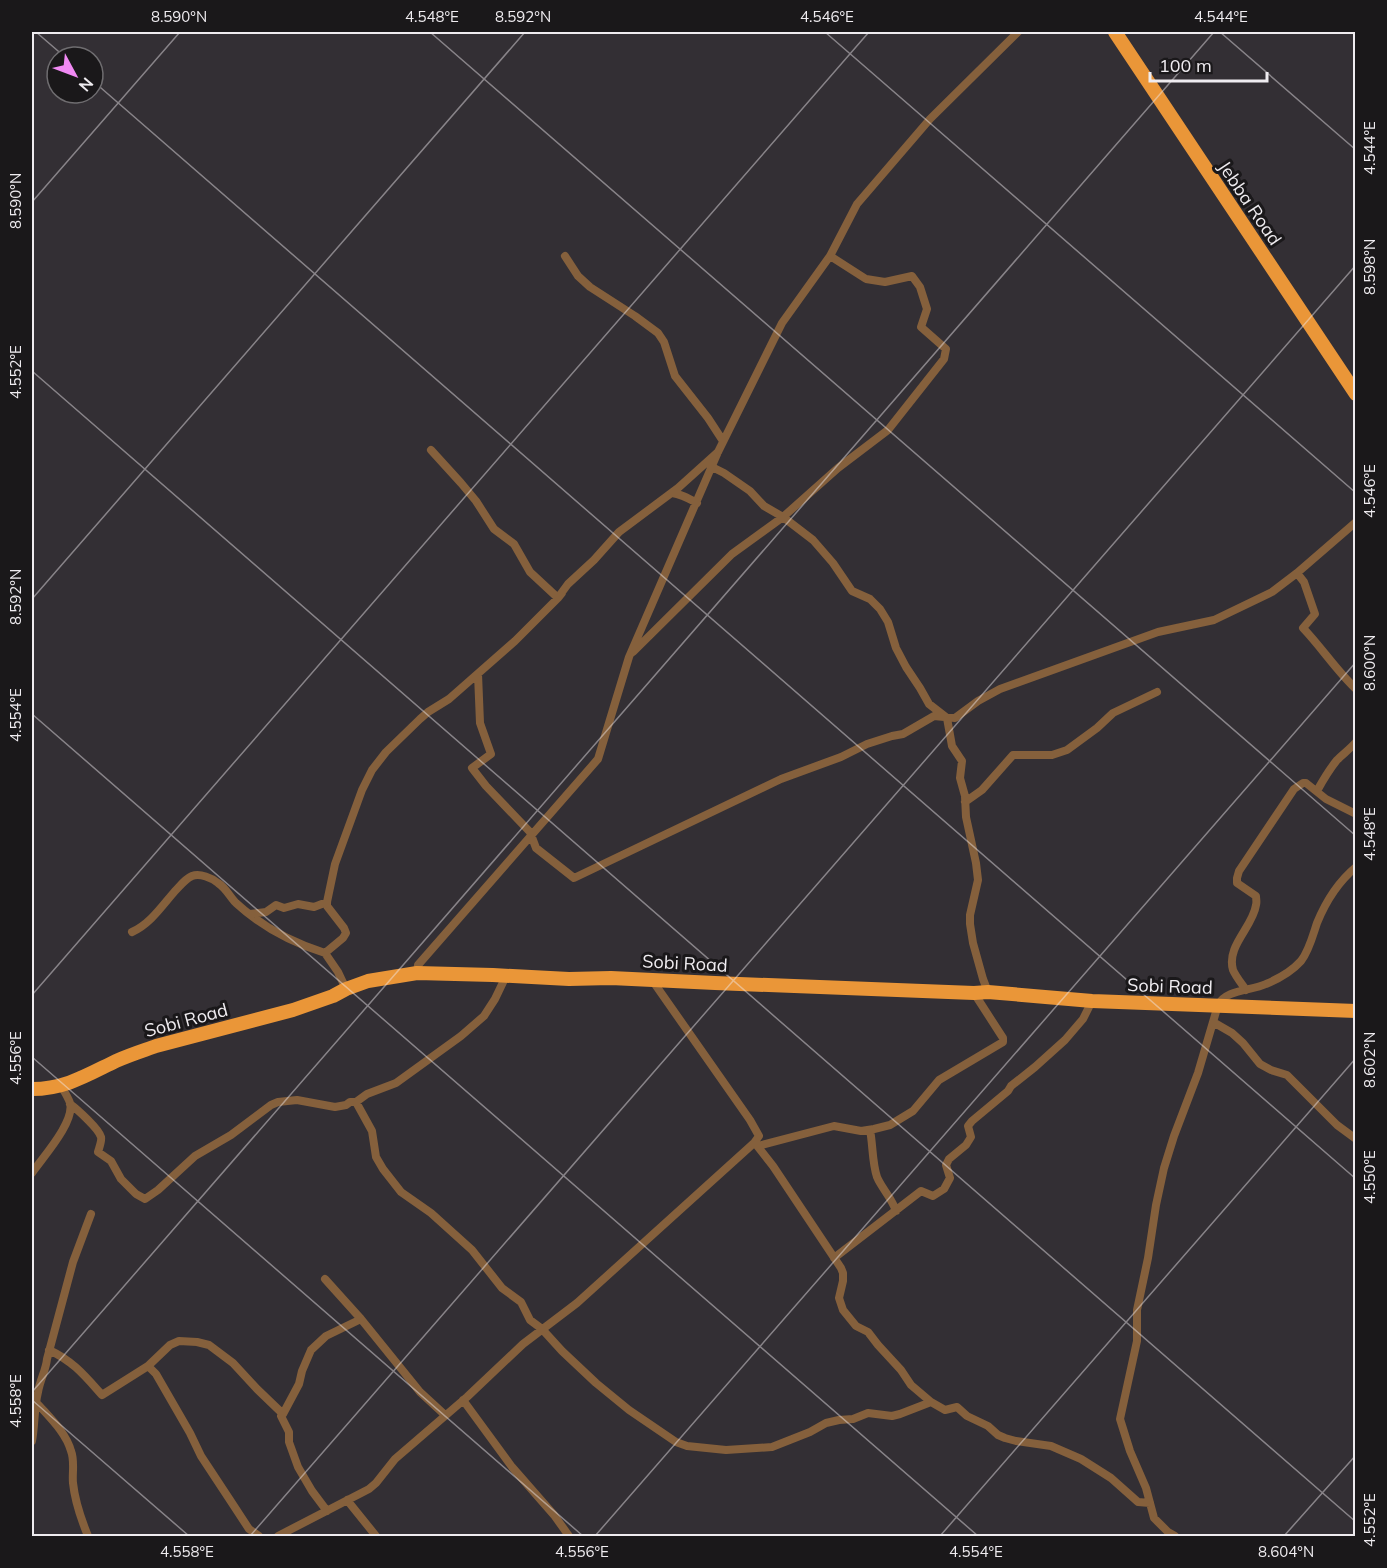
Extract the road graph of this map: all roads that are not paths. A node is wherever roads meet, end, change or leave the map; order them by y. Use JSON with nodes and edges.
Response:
{"nodes":[{"id":1,"x":1018,"y":32,"type":"edge"},
{"id":2,"x":1115,"y":32,"type":"edge"},
{"id":3,"x":1125,"y":32,"type":"edge"},
{"id":4,"x":565,"y":256,"type":"dead end"},
{"id":5,"x":830,"y":256,"type":"junction"},
{"id":6,"x":1356,"y":378,"type":"edge"},
{"id":7,"x":1356,"y":393,"type":"edge"},
{"id":8,"x":723,"y":441,"type":"junction"},
{"id":9,"x":431,"y":450,"type":"dead end"},
{"id":10,"x":718,"y":452,"type":"junction"},
{"id":11,"x":712,"y":467,"type":"junction"},
{"id":12,"x":672,"y":493,"type":"junction"},
{"id":13,"x":697,"y":503,"type":"junction"},
{"id":14,"x":783,"y":517,"type":"junction"},
{"id":15,"x":1356,"y":522,"type":"edge"},
{"id":16,"x":1297,"y":573,"type":"junction"},
{"id":17,"x":558,"y":598,"type":"junction"},
{"id":18,"x":629,"y":657,"type":"junction"},
{"id":19,"x":478,"y":674,"type":"junction"},
{"id":20,"x":1356,"y":689,"type":"edge"},
{"id":21,"x":1157,"y":692,"type":"dead end"},
{"id":22,"x":947,"y":718,"type":"junction"},
{"id":23,"x":1356,"y":742,"type":"edge"},
{"id":24,"x":1317,"y":791,"type":"junction"},
{"id":25,"x":965,"y":802,"type":"junction"},
{"id":26,"x":1356,"y":814,"type":"edge"},
{"id":27,"x":531,"y":837,"type":"junction"},
{"id":28,"x":1356,"y":867,"type":"edge"},
{"id":29,"x":327,"y":902,"type":"junction"},
{"id":30,"x":250,"y":914,"type":"junction"},
{"id":31,"x":132,"y":932,"type":"dead end"},
{"id":32,"x":324,"y":953,"type":"junction"},
{"id":33,"x":417,"y":973,"type":"junction"},
{"id":34,"x":506,"y":976,"type":"junction"},
{"id":35,"x":651,"y":980,"type":"junction"},
{"id":36,"x":346,"y":988,"type":"junction"},
{"id":37,"x":1246,"y":990,"type":"junction"},
{"id":38,"x":981,"y":993,"type":"junction"},
{"id":39,"x":1092,"y":1001,"type":"junction"},
{"id":40,"x":1218,"y":1005,"type":"junction"},
{"id":41,"x":1356,"y":1011,"type":"edge"},
{"id":42,"x":1213,"y":1022,"type":"junction"},
{"id":43,"x":61,"y":1086,"type":"junction"},
{"id":44,"x":32,"y":1089,"type":"edge"},
{"id":45,"x":356,"y":1102,"type":"junction"},
{"id":46,"x":70,"y":1104,"type":"junction"},
{"id":47,"x":870,"y":1130,"type":"junction"},
{"id":48,"x":1356,"y":1139,"type":"edge"},
{"id":49,"x":756,"y":1144,"type":"junction"},
{"id":50,"x":32,"y":1173,"type":"edge"},
{"id":51,"x":896,"y":1211,"type":"junction"},
{"id":52,"x":91,"y":1214,"type":"dead end"},
{"id":53,"x":834,"y":1258,"type":"junction"},
{"id":54,"x":325,"y":1279,"type":"dead end"},
{"id":55,"x":361,"y":1319,"type":"junction"},
{"id":56,"x":542,"y":1329,"type":"junction"},
{"id":57,"x":49,"y":1350,"type":"junction"},
{"id":58,"x":148,"y":1366,"type":"junction"},
{"id":59,"x":463,"y":1401,"type":"junction"},
{"id":60,"x":36,"y":1402,"type":"junction"},
{"id":61,"x":932,"y":1402,"type":"junction"},
{"id":62,"x":283,"y":1414,"type":"junction"},
{"id":63,"x":445,"y":1415,"type":"junction"},
{"id":64,"x":32,"y":1441,"type":"edge"},
{"id":65,"x":347,"y":1500,"type":"junction"},
{"id":66,"x":1150,"y":1503,"type":"junction"},
{"id":67,"x":327,"y":1511,"type":"junction"},
{"id":68,"x":88,"y":1536,"type":"edge"},
{"id":69,"x":259,"y":1536,"type":"edge"},
{"id":70,"x":278,"y":1536,"type":"edge"},
{"id":71,"x":376,"y":1536,"type":"edge"},
{"id":72,"x":569,"y":1536,"type":"edge"},
{"id":73,"x":1175,"y":1536,"type":"edge"}],
"edges":[{"from":1,"to":5,"type":"street"},
{"from":2,"to":7,"type":"highway","name":"Jebba Road"},
{"from":3,"to":6,"type":"highway"},
{"from":4,"to":8,"type":"street"},
{"from":5,"to":8,"type":"street"},
{"from":5,"to":14,"type":"street"},
{"from":8,"to":10,"type":"street"},
{"from":9,"to":17,"type":"street"},
{"from":10,"to":11,"type":"street"},
{"from":10,"to":12,"type":"street"},
{"from":11,"to":13,"type":"street"},
{"from":11,"to":14,"type":"street"},
{"from":12,"to":13,"type":"street"},
{"from":12,"to":17,"type":"street"},
{"from":13,"to":18,"type":"street"},
{"from":14,"to":18,"type":"street"},
{"from":14,"to":22,"type":"street"},
{"from":15,"to":16,"type":"street"},
{"from":16,"to":20,"type":"street"},
{"from":16,"to":22,"type":"street"},
{"from":17,"to":19,"type":"street"},
{"from":18,"to":27,"type":"street"},
{"from":19,"to":27,"type":"street"},
{"from":19,"to":29,"type":"street"},
{"from":21,"to":25,"type":"street"},
{"from":22,"to":25,"type":"street"},
{"from":22,"to":27,"type":"street"},
{"from":23,"to":24,"type":"street"},
{"from":24,"to":26,"type":"street"},
{"from":24,"to":37,"type":"street"},
{"from":25,"to":38,"type":"street"},
{"from":27,"to":33,"type":"street"},
{"from":28,"to":37,"type":"street"},
{"from":29,"to":30,"type":"street"},
{"from":29,"to":32,"type":"street"},
{"from":30,"to":31,"type":"street"},
{"from":30,"to":32,"type":"street"},
{"from":32,"to":36,"type":"street"},
{"from":33,"to":34,"type":"highway","name":"Sobi Road"},
{"from":33,"to":36,"type":"highway","name":"Sobi Road"},
{"from":34,"to":35,"type":"highway","name":"Sobi Road"},
{"from":34,"to":45,"type":"street"},
{"from":35,"to":38,"type":"highway","name":"Sobi Road"},
{"from":35,"to":49,"type":"street"},
{"from":36,"to":43,"type":"highway","name":"Sobi Road"},
{"from":37,"to":40,"type":"street"},
{"from":38,"to":39,"type":"highway","name":"Sobi Road"},
{"from":38,"to":47,"type":"street"},
{"from":39,"to":40,"type":"highway","name":"Sobi Road"},
{"from":39,"to":51,"type":"street"},
{"from":40,"to":41,"type":"highway","name":"Sobi Road"},
{"from":40,"to":42,"type":"street"},
{"from":42,"to":48,"type":"street"},
{"from":42,"to":66,"type":"street"},
{"from":43,"to":44,"type":"highway","name":"Sobi Road"},
{"from":43,"to":46,"type":"street"},
{"from":45,"to":46,"type":"street"},
{"from":45,"to":56,"type":"street"},
{"from":46,"to":50,"type":"street"},
{"from":47,"to":49,"type":"street"},
{"from":47,"to":51,"type":"street"},
{"from":49,"to":53,"type":"street"},
{"from":49,"to":56,"type":"street"},
{"from":51,"to":53,"type":"street"},
{"from":52,"to":57,"type":"street"},
{"from":53,"to":61,"type":"street"},
{"from":54,"to":55,"type":"street"},
{"from":55,"to":62,"type":"street"},
{"from":55,"to":63,"type":"street"},
{"from":56,"to":59,"type":"street"},
{"from":56,"to":61,"type":"street"},
{"from":57,"to":58,"type":"street"},
{"from":57,"to":60,"type":"street"},
{"from":58,"to":62,"type":"street"},
{"from":58,"to":69,"type":"street"},
{"from":59,"to":63,"type":"street"},
{"from":59,"to":72,"type":"street"},
{"from":60,"to":64,"type":"street"},
{"from":60,"to":68,"type":"street"},
{"from":61,"to":66,"type":"street"},
{"from":62,"to":67,"type":"street"},
{"from":63,"to":65,"type":"street"},
{"from":65,"to":67,"type":"street"},
{"from":65,"to":71,"type":"street"},
{"from":66,"to":73,"type":"street"},
{"from":67,"to":70,"type":"street"}]}
